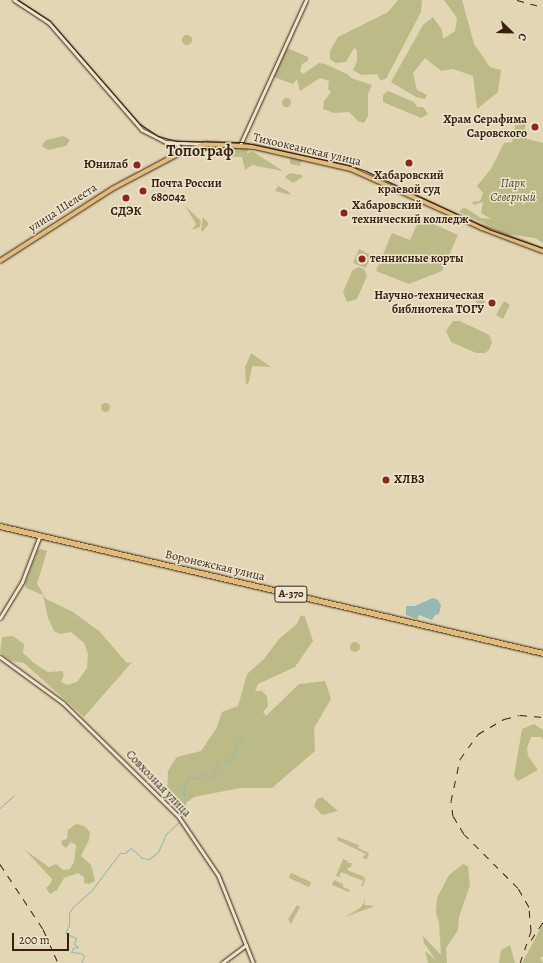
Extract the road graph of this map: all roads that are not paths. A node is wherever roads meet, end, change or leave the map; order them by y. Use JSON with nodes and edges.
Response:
{"nodes":[{"id":1,"x":14,"y":0,"type":"edge"},
{"id":2,"x":306,"y":0,"type":"edge"},
{"id":3,"x":175,"y":144,"type":"junction"},
{"id":4,"x":205,"y":144,"type":"junction"},
{"id":5,"x":240,"y":145,"type":"junction"},
{"id":6,"x":178,"y":154,"type":"junction"},
{"id":7,"x":543,"y":251,"type":"edge"},
{"id":8,"x":0,"y":262,"type":"edge"},
{"id":9,"x":0,"y":526,"type":"edge"},
{"id":10,"x":40,"y":535,"type":"junction"},
{"id":11,"x":0,"y":618,"type":"edge"},
{"id":12,"x":543,"y":653,"type":"edge"},
{"id":13,"x":0,"y":657,"type":"edge"},
{"id":14,"x":246,"y":945,"type":"junction"},
{"id":15,"x":222,"y":963,"type":"edge"},
{"id":16,"x":253,"y":963,"type":"edge"}],
"edges":[{"from":1,"to":3,"type":"main road","name":"Тихоокеанская улица"},
{"from":2,"to":5,"type":"main road"},
{"from":3,"to":4,"type":"main road","name":"Тихоокеанская улица"},
{"from":3,"to":6,"type":"main road"},
{"from":4,"to":5,"type":"main road","name":"Тихоокеанская улица"},
{"from":4,"to":6,"type":"main road","name":"улица Шелеста"},
{"from":5,"to":7,"type":"main road","name":"Тихоокеанская улица"},
{"from":6,"to":8,"type":"main road","name":"улица Шелеста"},
{"from":9,"to":10,"type":"highway","name":"Воронежская улица","number":"А-370"},
{"from":10,"to":11,"type":"main road"},
{"from":10,"to":12,"type":"highway","name":"Воронежская улица","number":"А-370"},
{"from":13,"to":14,"type":"main road","name":"Совхозная улица"},
{"from":14,"to":15,"type":"main road"},
{"from":14,"to":16,"type":"main road","name":"Совхозная улица"}]}
